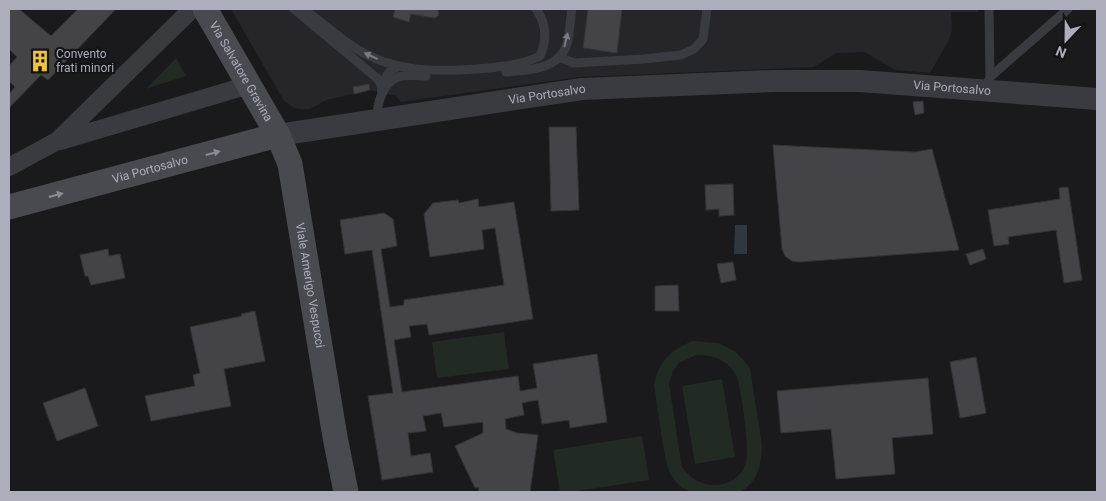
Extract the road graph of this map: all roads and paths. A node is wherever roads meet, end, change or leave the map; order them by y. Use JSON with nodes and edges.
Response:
{"nodes":[{"id":1,"x":192,"y":9,"type":"edge"},
{"id":2,"x":205,"y":9,"type":"edge"},
{"id":3,"x":294,"y":9,"type":"edge"},
{"id":4,"x":304,"y":9,"type":"edge"},
{"id":5,"x":536,"y":9,"type":"edge"},
{"id":6,"x":572,"y":9,"type":"edge"},
{"id":7,"x":707,"y":9,"type":"edge"},
{"id":8,"x":989,"y":9,"type":"edge"},
{"id":9,"x":1068,"y":9,"type":"edge"},
{"id":10,"x":559,"y":57,"type":"junction"},
{"id":11,"x":397,"y":67,"type":"junction"},
{"id":12,"x":987,"y":84,"type":"junction"},
{"id":13,"x":249,"y":85,"type":"junction"},
{"id":14,"x":382,"y":89,"type":"junction"},
{"id":15,"x":1097,"y":98,"type":"edge"},
{"id":16,"x":378,"y":120,"type":"junction"},
{"id":17,"x":278,"y":135,"type":"junction"},
{"id":18,"x":57,"y":141,"type":"junction"},
{"id":19,"x":9,"y":167,"type":"edge"},
{"id":20,"x":9,"y":207,"type":"edge"},
{"id":21,"x":335,"y":437,"type":"junction"},
{"id":22,"x":328,"y":492,"type":"edge"},
{"id":23,"x":346,"y":492,"type":"edge"}],
"edges":[{"from":1,"to":18,"type":"street"},
{"from":2,"to":13,"type":"main road","name":"Via Salvatore Gravina"},
{"from":3,"to":14,"type":"lane"},
{"from":11,"to":4,"type":"lane","one_way":true},
{"from":5,"to":11,"type":"lane"},
{"from":10,"to":6,"type":"lane","one_way":true},
{"from":7,"to":10,"type":"lane"},
{"from":8,"to":12,"type":"lane"},
{"from":9,"to":12,"type":"lane"},
{"from":10,"to":14,"type":"lane"},
{"from":11,"to":14,"type":"lane"},
{"from":12,"to":15,"type":"street","name":"Via Portosalvo"},
{"from":12,"to":16,"type":"street","name":"Via Portosalvo"},
{"from":13,"to":17,"type":"main road","name":"Via Salvatore Gravina"},
{"from":13,"to":18,"type":"street"},
{"from":14,"to":16,"type":"lane"},
{"from":16,"to":17,"type":"street","name":"Via Portosalvo"},
{"from":20,"to":17,"type":"main road","name":"Via Portosalvo","one_way":true},
{"from":17,"to":21,"type":"main road","name":"Viale Amerigo Vespucci"},
{"from":18,"to":19,"type":"street"},
{"from":21,"to":22,"type":"main road"},
{"from":21,"to":23,"type":"main road"}]}
